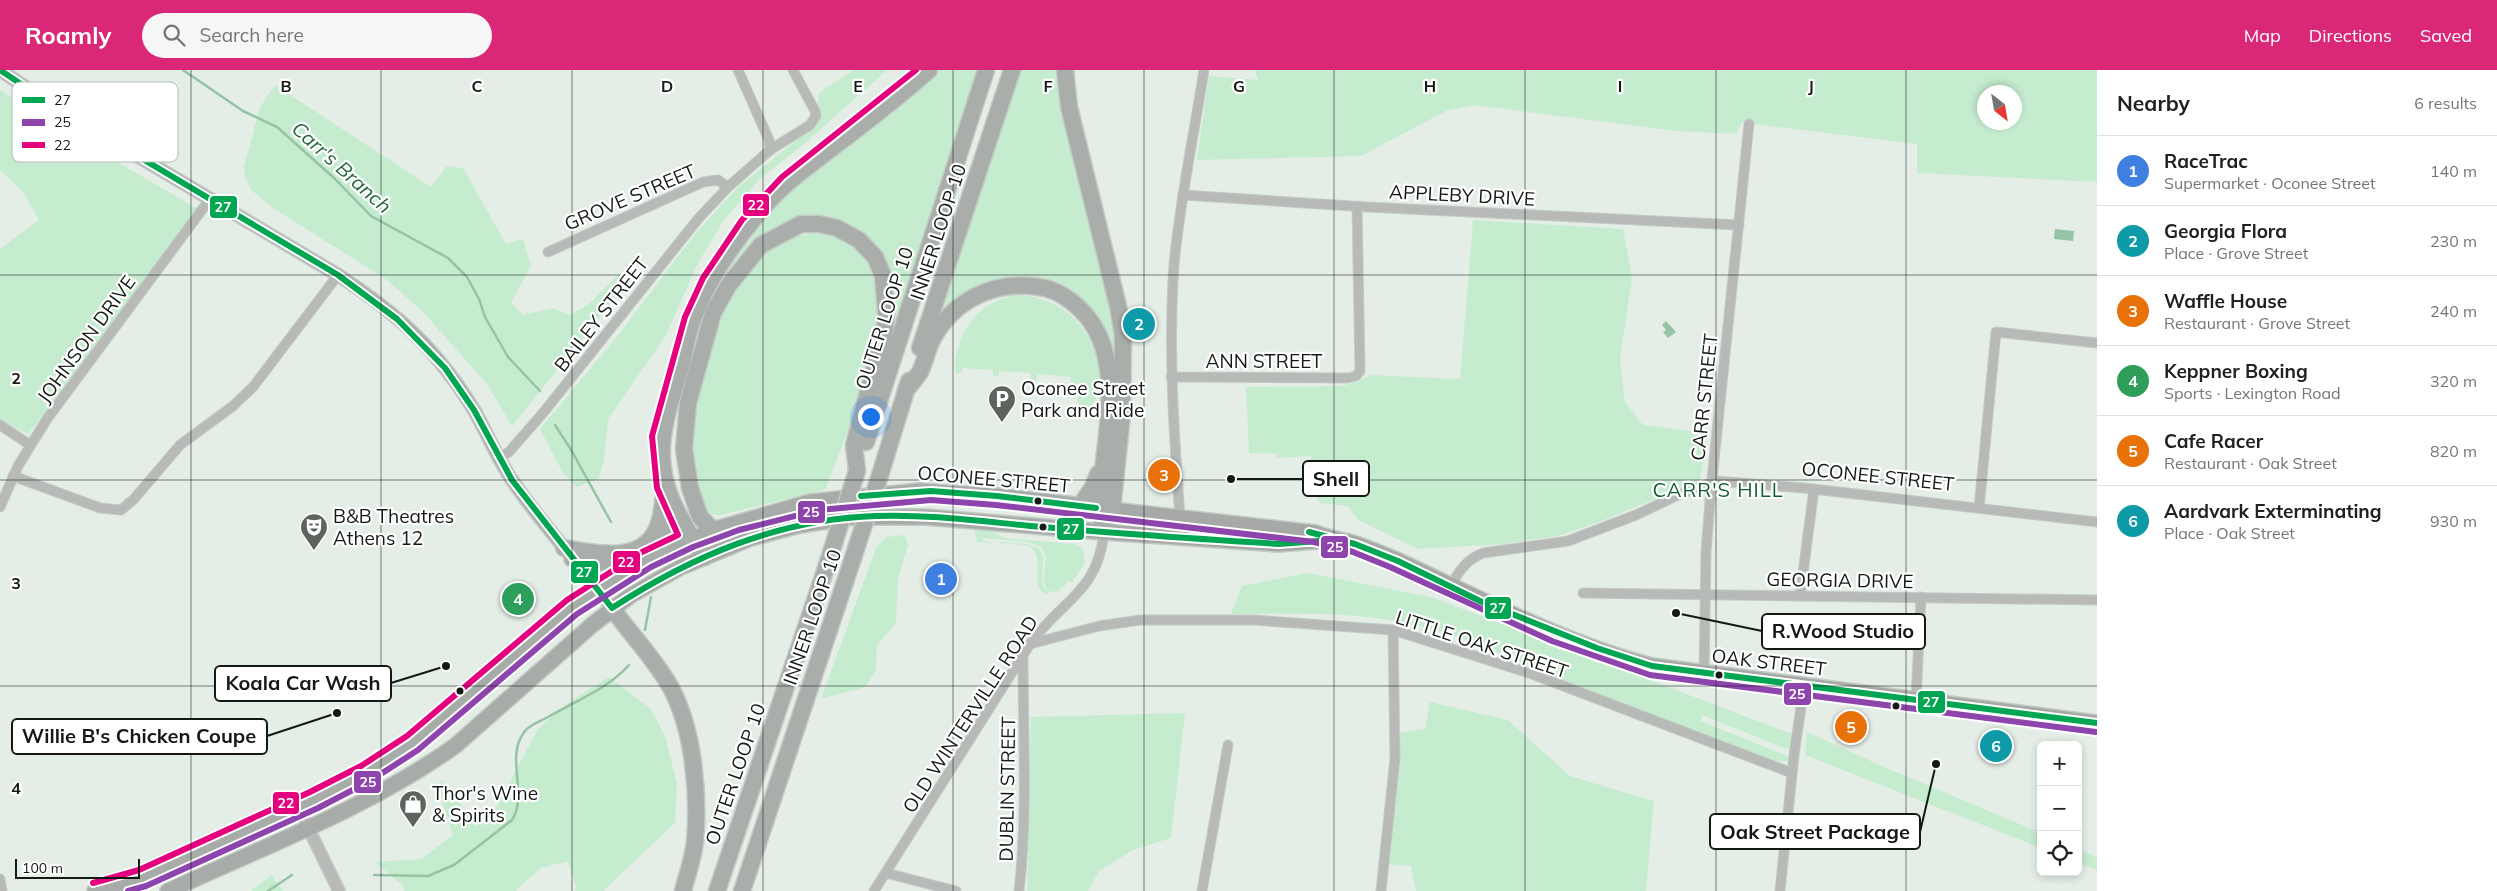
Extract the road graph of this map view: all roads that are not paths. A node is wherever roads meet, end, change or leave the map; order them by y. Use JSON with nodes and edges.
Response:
{"nodes":[{"id":1,"x":0,"y":70,"type":"edge"},
{"id":2,"x":738,"y":70,"type":"edge"},
{"id":3,"x":794,"y":70,"type":"edge"},
{"id":4,"x":929,"y":70,"type":"edge"},
{"id":5,"x":986,"y":70,"type":"edge"},
{"id":6,"x":1012,"y":70,"type":"edge"},
{"id":7,"x":1065,"y":70,"type":"edge"},
{"id":8,"x":1204,"y":70,"type":"edge"},
{"id":9,"x":18,"y":82,"type":"edge"},
{"id":10,"x":1749,"y":124,"type":"dead end"},
{"id":11,"x":770,"y":150,"type":"junction"},
{"id":12,"x":148,"y":162,"type":"edge"},
{"id":13,"x":728,"y":188,"type":"junction"},
{"id":14,"x":1183,"y":195,"type":"junction"},
{"id":15,"x":210,"y":199,"type":"junction"},
{"id":16,"x":1357,"y":206,"type":"junction"},
{"id":17,"x":1739,"y":225,"type":"junction"},
{"id":18,"x":548,"y":252,"type":"dead end"},
{"id":19,"x":338,"y":275,"type":"junction"},
{"id":20,"x":2097,"y":343,"type":"edge"},
{"id":21,"x":1171,"y":377,"type":"junction"},
{"id":22,"x":906,"y":390,"type":"junction"},
{"id":23,"x":0,"y":425,"type":"edge"},
{"id":24,"x":30,"y":446,"type":"junction"},
{"id":25,"x":498,"y":458,"type":"junction"},
{"id":26,"x":1104,"y":461,"type":"junction"},
{"id":27,"x":857,"y":471,"type":"junction"},
{"id":28,"x":13,"y":476,"type":"junction"},
{"id":29,"x":1712,"y":483,"type":"junction"},
{"id":30,"x":665,"y":486,"type":"junction"},
{"id":31,"x":1814,"y":489,"type":"junction"},
{"id":32,"x":672,"y":504,"type":"junction"},
{"id":33,"x":1080,"y":506,"type":"junction"},
{"id":34,"x":0,"y":507,"type":"edge"},
{"id":35,"x":1979,"y":508,"type":"junction"},
{"id":36,"x":1106,"y":509,"type":"junction"},
{"id":37,"x":1180,"y":518,"type":"junction"},
{"id":38,"x":2097,"y":522,"type":"edge"},
{"id":39,"x":713,"y":530,"type":"junction"},
{"id":40,"x":1104,"y":532,"type":"junction"},
{"id":41,"x":690,"y":539,"type":"junction"},
{"id":42,"x":1332,"y":540,"type":"junction"},
{"id":43,"x":568,"y":553,"type":"junction"},
{"id":44,"x":653,"y":556,"type":"junction"},
{"id":45,"x":705,"y":557,"type":"junction"},
{"id":46,"x":1450,"y":587,"type":"junction"},
{"id":47,"x":598,"y":590,"type":"junction"},
{"id":48,"x":1583,"y":593,"type":"dead end"},
{"id":49,"x":1705,"y":594,"type":"junction"},
{"id":50,"x":1800,"y":596,"type":"junction"},
{"id":51,"x":1921,"y":597,"type":"junction"},
{"id":52,"x":2097,"y":600,"type":"edge"},
{"id":53,"x":612,"y":608,"type":"junction"},
{"id":54,"x":1393,"y":630,"type":"junction"},
{"id":55,"x":1030,"y":644,"type":"junction"},
{"id":56,"x":1022,"y":656,"type":"junction"},
{"id":57,"x":1704,"y":674,"type":"junction"},
{"id":58,"x":1804,"y":686,"type":"junction"},
{"id":59,"x":1916,"y":700,"type":"junction"},
{"id":60,"x":2097,"y":723,"type":"edge"},
{"id":61,"x":1228,"y":745,"type":"dead end"},
{"id":62,"x":1792,"y":773,"type":"junction"},
{"id":63,"x":298,"y":807,"type":"junction"},
{"id":64,"x":307,"y":828,"type":"junction"},
{"id":65,"x":886,"y":873,"type":"junction"},
{"id":66,"x":0,"y":879,"type":"edge"},
{"id":67,"x":2,"y":891,"type":"edge"},
{"id":68,"x":95,"y":891,"type":"edge"},
{"id":69,"x":168,"y":891,"type":"edge"},
{"id":70,"x":338,"y":891,"type":"edge"},
{"id":71,"x":683,"y":891,"type":"edge"},
{"id":72,"x":717,"y":891,"type":"edge"},
{"id":73,"x":742,"y":891,"type":"edge"},
{"id":74,"x":874,"y":891,"type":"edge"},
{"id":75,"x":956,"y":891,"type":"edge"},
{"id":76,"x":1019,"y":891,"type":"edge"},
{"id":77,"x":1202,"y":891,"type":"edge"},
{"id":78,"x":1381,"y":891,"type":"edge"},
{"id":79,"x":1780,"y":891,"type":"edge"}],
"edges":[{"from":1,"to":9,"type":"main road"},
{"from":2,"to":11,"type":"street"},
{"from":3,"to":11,"type":"street"},
{"from":4,"to":30,"type":"highway"},
{"from":5,"to":27,"type":"highway","name":"OUTER LOOP 10"},
{"from":6,"to":22,"type":"highway","name":"INNER LOOP 10"},
{"from":7,"to":36,"type":"highway"},
{"from":8,"to":14,"type":"street"},
{"from":10,"to":17,"type":"street","name":"CARR STREET"},
{"from":11,"to":13,"type":"street"},
{"from":12,"to":15,"type":"main road"},
{"from":13,"to":18,"type":"street","name":"GROVE STREET"},
{"from":13,"to":25,"type":"street","name":"BAILEY STREET"},
{"from":14,"to":16,"type":"street","name":"APPLEBY DRIVE"},
{"from":14,"to":21,"type":"street"},
{"from":15,"to":19,"type":"main road"},
{"from":15,"to":24,"type":"street","name":"JOHNSON DRIVE"},
{"from":16,"to":17,"type":"street","name":"APPLEBY DRIVE"},
{"from":16,"to":21,"type":"street","name":"ANN STREET"},
{"from":17,"to":29,"type":"street","name":"CARR STREET"},
{"from":19,"to":25,"type":"main road"},
{"from":19,"to":28,"type":"street"},
{"from":20,"to":35,"type":"street"},
{"from":21,"to":37,"type":"street"},
{"from":22,"to":26,"type":"highway"},
{"from":22,"to":73,"type":"highway","name":"INNER LOOP 10","bridge":true},
{"from":23,"to":24,"type":"street"},
{"from":24,"to":28,"type":"street","name":"JOHNSON DRIVE"},
{"from":25,"to":43,"type":"main road"},
{"from":26,"to":33,"type":"highway"},
{"from":26,"to":36,"type":"highway"},
{"from":27,"to":39,"type":"highway"},
{"from":27,"to":72,"type":"highway","name":"OUTER LOOP 10","bridge":true},
{"from":28,"to":34,"type":"street","name":"JOHNSON DRIVE"},
{"from":29,"to":31,"type":"street","name":"OCONEE STREET"},
{"from":29,"to":46,"type":"street","name":"OCONEE STREET"},
{"from":29,"to":49,"type":"street","name":"CARR STREET"},
{"from":30,"to":32,"type":"highway"},
{"from":30,"to":43,"type":"highway"},
{"from":31,"to":35,"type":"street","name":"OCONEE STREET"},
{"from":31,"to":50,"type":"street"},
{"from":32,"to":41,"type":"highway"},
{"from":32,"to":44,"type":"highway"},
{"from":33,"to":36,"type":"highway","name":"OCONEE STREET"},
{"from":33,"to":39,"type":"highway","name":"OCONEE STREET"},
{"from":35,"to":38,"type":"street","name":"OCONEE STREET"},
{"from":36,"to":37,"type":"main road","name":"OCONEE STREET"},
{"from":36,"to":40,"type":"highway"},
{"from":37,"to":42,"type":"main road","name":"OCONEE STREET"},
{"from":39,"to":41,"type":"highway","name":"OCONEE STREET"},
{"from":40,"to":42,"type":"main road","name":"OCONEE STREET"},
{"from":40,"to":45,"type":"highway","name":"OCONEE STREET"},
{"from":40,"to":55,"type":"street","name":"OLD WINTERVILLE ROAD"},
{"from":41,"to":44,"type":"highway","name":"OCONEE STREET"},
{"from":41,"to":45,"type":"highway"},
{"from":42,"to":46,"type":"main road","name":"OCONEE STREET"},
{"from":43,"to":44,"type":"highway"},
{"from":43,"to":47,"type":"main road"},
{"from":44,"to":47,"type":"highway"},
{"from":45,"to":53,"type":"highway","name":"OCONEE STREET"},
{"from":46,"to":57,"type":"main road","name":"OAK STREET"},
{"from":47,"to":53,"type":"main road"},
{"from":47,"to":63,"type":"highway"},
{"from":48,"to":49,"type":"street","name":"GEORGIA DRIVE"},
{"from":49,"to":50,"type":"street","name":"GEORGIA DRIVE"},
{"from":49,"to":57,"type":"street","name":"CARR STREET"},
{"from":50,"to":51,"type":"street","name":"GEORGIA DRIVE"},
{"from":51,"to":52,"type":"street","name":"GEORGIA DRIVE"},
{"from":51,"to":59,"type":"street"},
{"from":53,"to":64,"type":"highway","name":"OCONEE STREET"},
{"from":53,"to":71,"type":"highway"},
{"from":54,"to":55,"type":"street","name":"LITTLE OAK STREET"},
{"from":54,"to":62,"type":"street","name":"LITTLE OAK STREET"},
{"from":54,"to":78,"type":"street"},
{"from":55,"to":56,"type":"street","name":"OLD WINTERVILLE ROAD"},
{"from":56,"to":65,"type":"street","name":"OLD WINTERVILLE ROAD"},
{"from":56,"to":76,"type":"street","name":"DUBLIN STREET"},
{"from":57,"to":58,"type":"main road","name":"OAK STREET"},
{"from":58,"to":59,"type":"main road","name":"OAK STREET"},
{"from":58,"to":62,"type":"street"},
{"from":59,"to":60,"type":"main road","name":"OAK STREET"},
{"from":61,"to":77,"type":"street"},
{"from":62,"to":79,"type":"street"},
{"from":63,"to":64,"type":"street"},
{"from":63,"to":68,"type":"highway"},
{"from":64,"to":69,"type":"highway","name":"OCONEE STREET"},
{"from":64,"to":70,"type":"street"},
{"from":65,"to":74,"type":"street","name":"OLD WINTERVILLE ROAD"},
{"from":65,"to":75,"type":"street"},
{"from":66,"to":67,"type":"street"}]}
